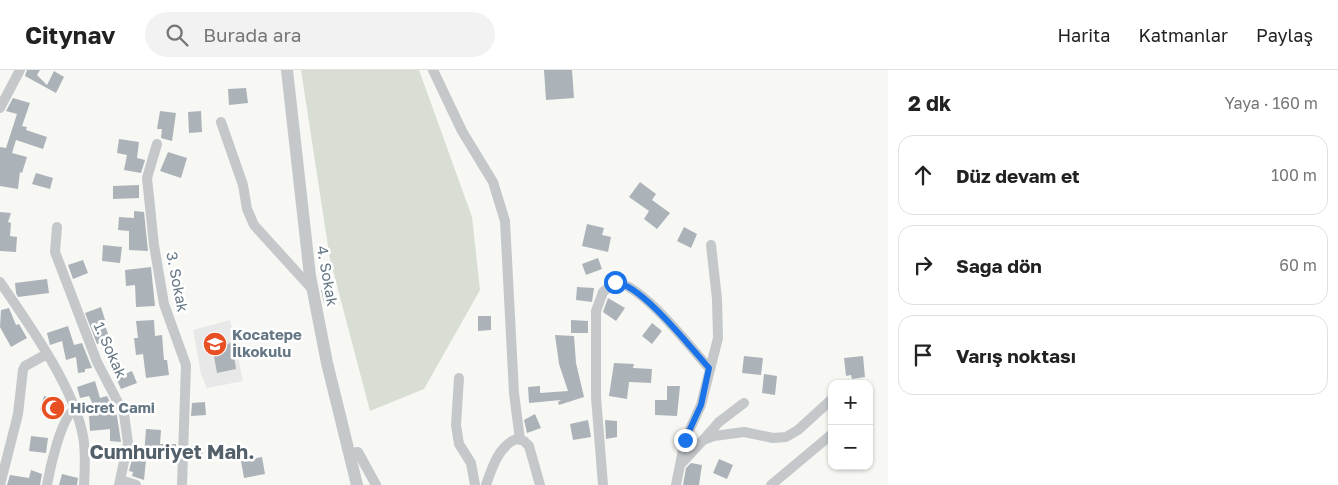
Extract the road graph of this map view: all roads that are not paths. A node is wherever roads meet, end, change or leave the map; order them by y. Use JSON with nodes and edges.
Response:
{"nodes":[{"id":1,"x":20,"y":70,"type":"edge"},
{"id":2,"x":286,"y":70,"type":"edge"},
{"id":3,"x":433,"y":70,"type":"edge"},
{"id":4,"x":0,"y":108,"type":"edge"},
{"id":5,"x":221,"y":122,"type":"dead end"},
{"id":6,"x":156,"y":144,"type":"dead end"},
{"id":7,"x":57,"y":227,"type":"dead end"},
{"id":8,"x":712,"y":245,"type":"dead end"},
{"id":9,"x":0,"y":282,"type":"edge"},
{"id":10,"x":312,"y":289,"type":"junction"},
{"id":11,"x":47,"y":354,"type":"junction"},
{"id":12,"x":709,"y":368,"type":"junction"},
{"id":13,"x":459,"y":378,"type":"dead end"},
{"id":14,"x":744,"y":403,"type":"dead end"},
{"id":15,"x":828,"y":403,"type":"edge"},
{"id":16,"x":75,"y":409,"type":"junction"},
{"id":17,"x":828,"y":437,"type":"edge"},
{"id":18,"x":520,"y":440,"type":"junction"},
{"id":19,"x":703,"y":440,"type":"junction"},
{"id":20,"x":349,"y":454,"type":"junction"},
{"id":21,"x":679,"y":466,"type":"junction"},
{"id":22,"x":120,"y":483,"type":"edge"},
{"id":23,"x":0,"y":485,"type":"edge"},
{"id":24,"x":47,"y":485,"type":"edge"},
{"id":25,"x":84,"y":485,"type":"edge"},
{"id":26,"x":136,"y":485,"type":"edge"},
{"id":27,"x":182,"y":485,"type":"edge"},
{"id":28,"x":357,"y":485,"type":"edge"},
{"id":29,"x":376,"y":485,"type":"edge"},
{"id":30,"x":475,"y":485,"type":"edge"},
{"id":31,"x":486,"y":485,"type":"edge"},
{"id":32,"x":540,"y":485,"type":"edge"},
{"id":33,"x":603,"y":485,"type":"edge"},
{"id":34,"x":676,"y":485,"type":"edge"},
{"id":35,"x":771,"y":485,"type":"edge"}],
"edges":[{"from":1,"to":4,"type":"street"},
{"from":2,"to":10,"type":"street","name":"4. Sokak"},
{"from":3,"to":18,"type":"street"},
{"from":5,"to":10,"type":"street"},
{"from":6,"to":27,"type":"street","name":"3. Sokak"},
{"from":7,"to":22,"type":"street","name":"1. Sokak"},
{"from":8,"to":12,"type":"street"},
{"from":9,"to":11,"type":"street"},
{"from":10,"to":20,"type":"street","name":"4. Sokak"},
{"from":11,"to":16,"type":"street"},
{"from":11,"to":23,"type":"street"},
{"from":12,"to":21,"type":"street"},
{"from":12,"to":33,"type":"street"},
{"from":13,"to":30,"type":"street"},
{"from":14,"to":19,"type":"street"},
{"from":15,"to":19,"type":"street"},
{"from":16,"to":24,"type":"street"},
{"from":16,"to":25,"type":"street"},
{"from":17,"to":35,"type":"street"},
{"from":18,"to":31,"type":"street"},
{"from":18,"to":32,"type":"street"},
{"from":19,"to":21,"type":"street"},
{"from":20,"to":28,"type":"street","name":"4. Sokak"},
{"from":20,"to":29,"type":"street"},
{"from":21,"to":34,"type":"street"},
{"from":22,"to":26,"type":"street"}]}
